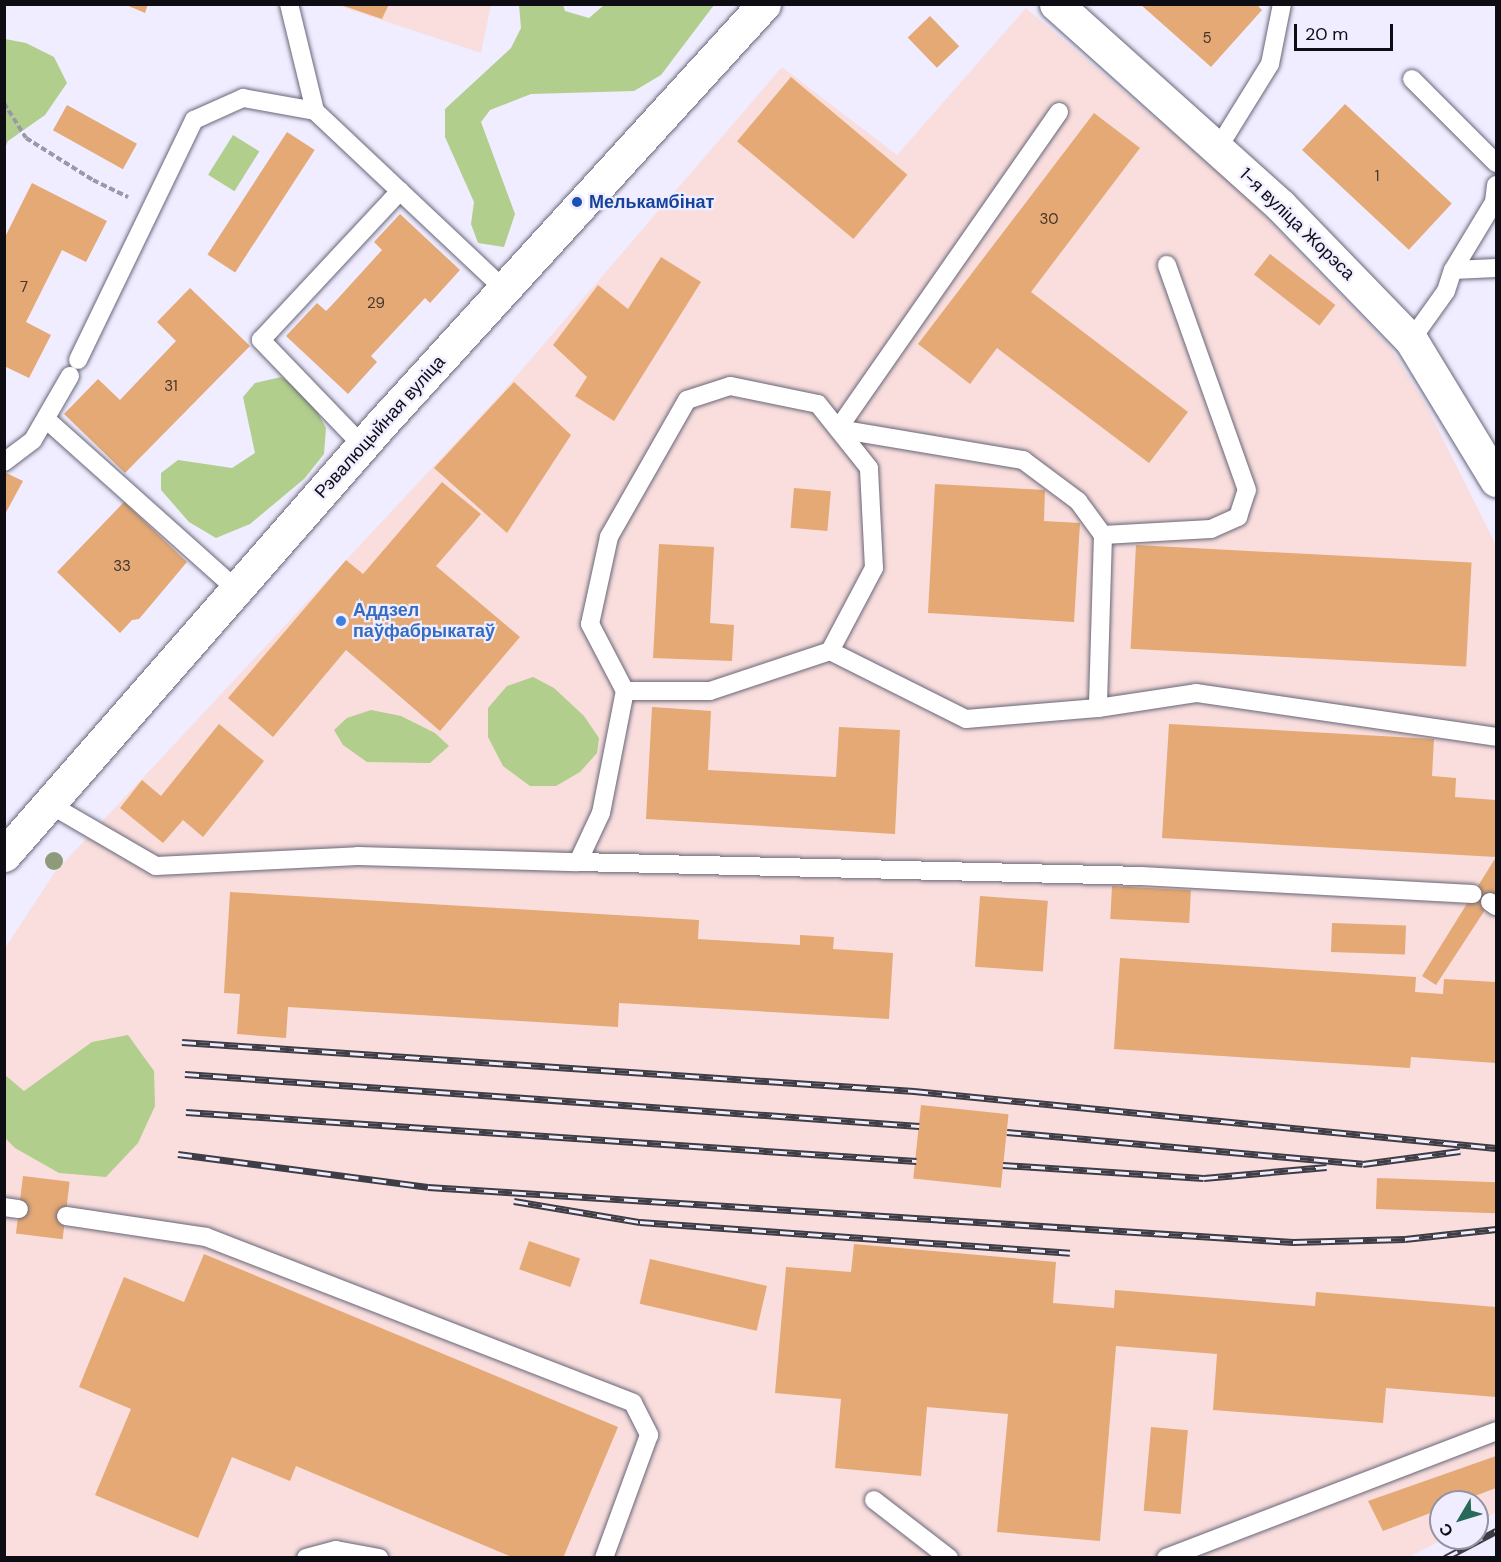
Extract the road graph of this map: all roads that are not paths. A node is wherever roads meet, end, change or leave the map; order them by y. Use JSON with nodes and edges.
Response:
{"nodes":[{"id":1,"x":289,"y":4,"type":"edge"},
{"id":2,"x":764,"y":4,"type":"edge"},
{"id":3,"x":1056,"y":4,"type":"edge"},
{"id":4,"x":1282,"y":4,"type":"edge"},
{"id":5,"x":1412,"y":79,"type":"dead end"},
{"id":6,"x":315,"y":111,"type":"junction"},
{"id":7,"x":1059,"y":112,"type":"dead end"},
{"id":8,"x":1218,"y":148,"type":"junction"},
{"id":9,"x":1497,"y":163,"type":"edge"},
{"id":10,"x":1497,"y":185,"type":"edge"},
{"id":11,"x":400,"y":191,"type":"junction"},
{"id":12,"x":1167,"y":265,"type":"dead end"},
{"id":13,"x":1497,"y":267,"type":"edge"},
{"id":14,"x":1453,"y":270,"type":"junction"},
{"id":15,"x":504,"y":289,"type":"junction"},
{"id":16,"x":1411,"y":339,"type":"junction"},
{"id":17,"x":46,"y":420,"type":"junction"},
{"id":18,"x":837,"y":429,"type":"junction"},
{"id":19,"x":362,"y":446,"type":"junction"},
{"id":20,"x":4,"y":462,"type":"edge"},
{"id":21,"x":1497,"y":480,"type":"edge"},
{"id":22,"x":1103,"y":535,"type":"junction"},
{"id":23,"x":237,"y":590,"type":"junction"},
{"id":24,"x":830,"y":651,"type":"junction"},
{"id":25,"x":625,"y":691,"type":"junction"},
{"id":26,"x":1098,"y":708,"type":"junction"},
{"id":27,"x":1497,"y":737,"type":"edge"},
{"id":28,"x":51,"y":805,"type":"junction"},
{"id":29,"x":4,"y":855,"type":"edge"},
{"id":30,"x":578,"y":862,"type":"junction"},
{"id":31,"x":1473,"y":894,"type":"dead end"},
{"id":32,"x":66,"y":1216,"type":"dead end"},
{"id":33,"x":1497,"y":1431,"type":"edge"},
{"id":34,"x":874,"y":1500,"type":"dead end"},
{"id":35,"x":306,"y":1557,"type":"edge"},
{"id":36,"x":379,"y":1557,"type":"edge"},
{"id":37,"x":604,"y":1557,"type":"edge"},
{"id":38,"x":949,"y":1557,"type":"edge"},
{"id":39,"x":1166,"y":1557,"type":"edge"}],
"edges":[{"from":1,"to":6,"type":"lane"},
{"from":2,"to":15,"type":"street","name":"Рэвалюцыйная вуліца"},
{"from":3,"to":8,"type":"street","name":"1-я вуліца Жорэса"},
{"from":4,"to":8,"type":"lane"},
{"from":5,"to":9,"type":"lane"},
{"from":6,"to":11,"type":"lane"},
{"from":6,"to":17,"type":"lane"},
{"from":7,"to":18,"type":"lane"},
{"from":8,"to":16,"type":"street","name":"1-я вуліца Жорэса"},
{"from":10,"to":14,"type":"lane"},
{"from":11,"to":15,"type":"lane"},
{"from":11,"to":19,"type":"lane"},
{"from":12,"to":22,"type":"lane"},
{"from":13,"to":14,"type":"lane"},
{"from":14,"to":16,"type":"lane"},
{"from":15,"to":19,"type":"street","name":"Рэвалюцыйная вуліца"},
{"from":16,"to":21,"type":"street","name":"1-я вуліца Жорэса"},
{"from":17,"to":20,"type":"lane"},
{"from":17,"to":23,"type":"lane"},
{"from":18,"to":22,"type":"lane"},
{"from":18,"to":24,"type":"lane"},
{"from":18,"to":25,"type":"lane"},
{"from":19,"to":23,"type":"street","name":"Рэвалюцыйная вуліца"},
{"from":22,"to":26,"type":"lane"},
{"from":23,"to":28,"type":"street","name":"Рэвалюцыйная вуліца"},
{"from":24,"to":25,"type":"lane"},
{"from":24,"to":26,"type":"lane"},
{"from":25,"to":30,"type":"lane"},
{"from":26,"to":27,"type":"lane"},
{"from":28,"to":29,"type":"street","name":"Рэвалюцыйная вуліца"},
{"from":28,"to":30,"type":"lane"},
{"from":30,"to":31,"type":"lane"},
{"from":32,"to":37,"type":"lane"},
{"from":33,"to":39,"type":"lane"},
{"from":34,"to":38,"type":"lane"},
{"from":35,"to":36,"type":"lane"}]}
